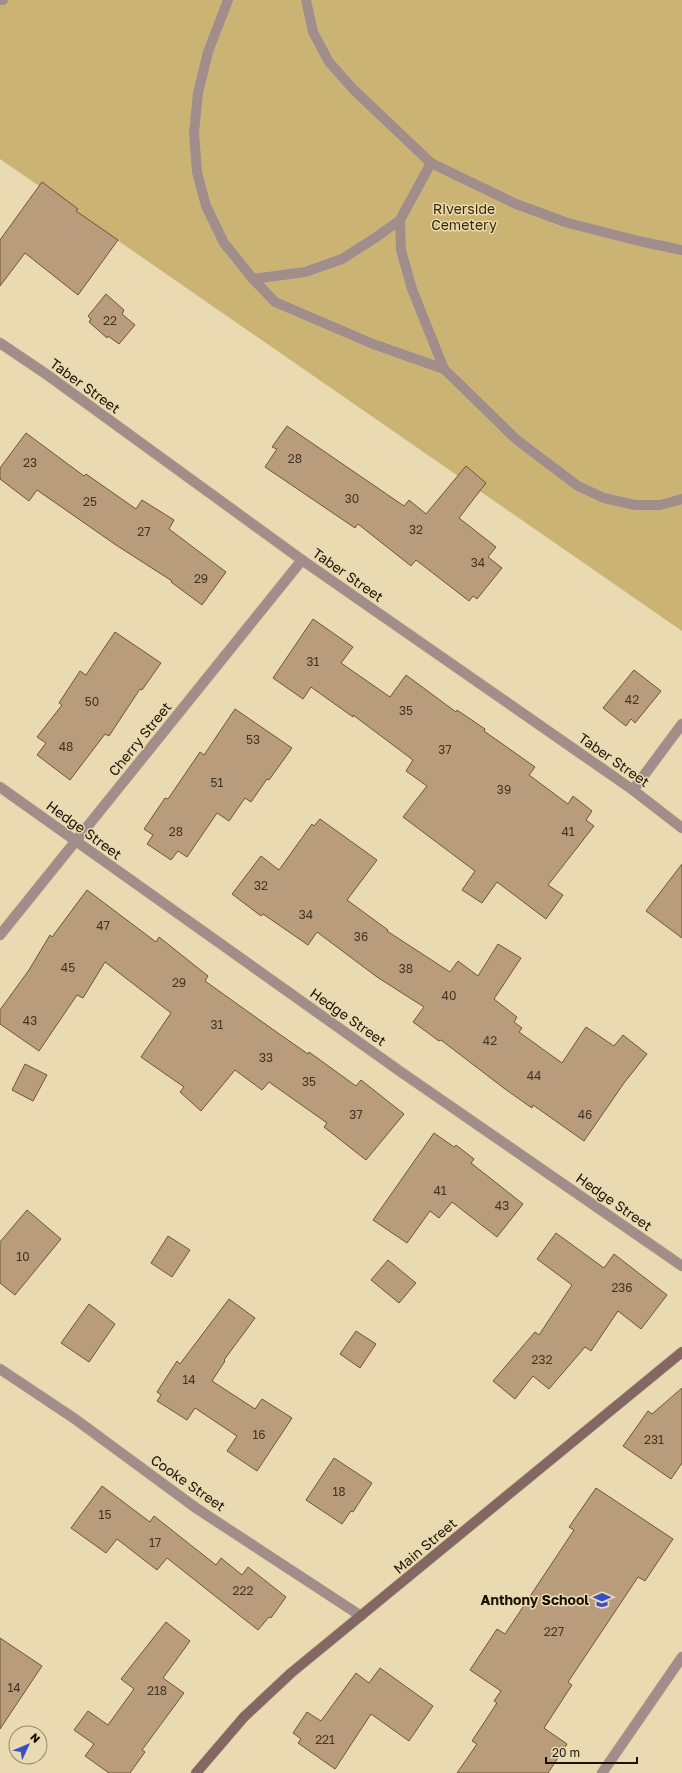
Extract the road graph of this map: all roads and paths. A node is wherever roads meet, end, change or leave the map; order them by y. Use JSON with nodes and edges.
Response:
{"nodes":[{"id":1,"x":228,"y":0,"type":"edge"},
{"id":2,"x":306,"y":0,"type":"edge"},
{"id":3,"x":431,"y":163,"type":"junction"},
{"id":4,"x":400,"y":220,"type":"junction"},
{"id":5,"x":682,"y":250,"type":"edge"},
{"id":6,"x":253,"y":279,"type":"junction"},
{"id":7,"x":0,"y":343,"type":"edge"},
{"id":8,"x":444,"y":369,"type":"junction"},
{"id":9,"x":682,"y":499,"type":"edge"},
{"id":10,"x":302,"y":560,"type":"junction"},
{"id":11,"x":682,"y":724,"type":"edge"},
{"id":12,"x":0,"y":787,"type":"edge"},
{"id":13,"x":633,"y":790,"type":"junction"},
{"id":14,"x":682,"y":828,"type":"edge"},
{"id":15,"x":75,"y":841,"type":"junction"},
{"id":16,"x":0,"y":935,"type":"edge"},
{"id":17,"x":682,"y":1266,"type":"edge"},
{"id":18,"x":682,"y":1352,"type":"edge"},
{"id":19,"x":0,"y":1369,"type":"edge"},
{"id":20,"x":361,"y":1616,"type":"junction"},
{"id":21,"x":682,"y":1657,"type":"edge"},
{"id":22,"x":196,"y":1773,"type":"edge"},
{"id":23,"x":602,"y":1773,"type":"edge"}],
"edges":[{"from":1,"to":6,"type":"street"},
{"from":2,"to":3,"type":"street"},
{"from":3,"to":4,"type":"street"},
{"from":3,"to":5,"type":"street"},
{"from":4,"to":6,"type":"street"},
{"from":4,"to":8,"type":"street"},
{"from":6,"to":8,"type":"street"},
{"from":7,"to":10,"type":"street","name":"Taber Street"},
{"from":8,"to":9,"type":"street"},
{"from":10,"to":13,"type":"street","name":"Taber Street"},
{"from":10,"to":15,"type":"street","name":"Cherry Street"},
{"from":11,"to":13,"type":"street"},
{"from":12,"to":15,"type":"street","name":"Hedge Street"},
{"from":13,"to":14,"type":"street","name":"Taber Street"},
{"from":15,"to":16,"type":"street","name":"Cherry Street"},
{"from":15,"to":17,"type":"street","name":"Hedge Street"},
{"from":18,"to":20,"type":"main road","name":"Main Street"},
{"from":19,"to":20,"type":"street","name":"Cooke Street"},
{"from":20,"to":22,"type":"main road","name":"Main Street"},
{"from":21,"to":23,"type":"street"}]}
